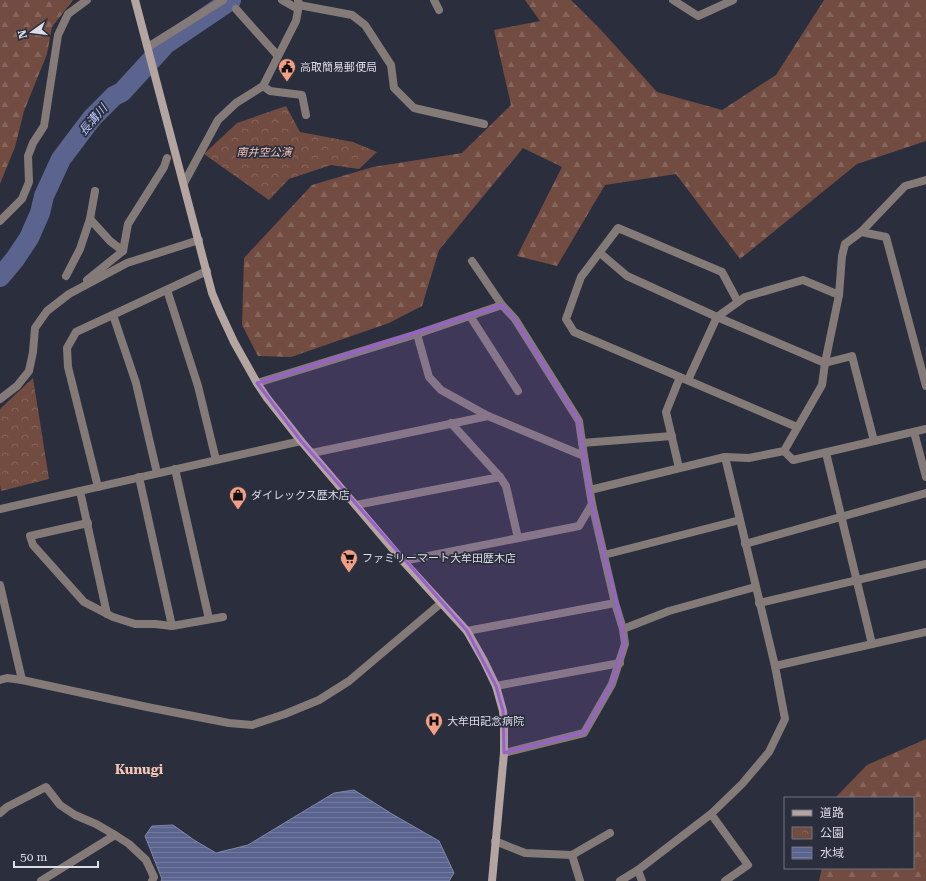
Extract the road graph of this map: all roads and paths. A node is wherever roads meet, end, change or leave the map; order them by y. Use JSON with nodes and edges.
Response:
{"nodes":[{"id":1,"x":87,"y":0,"type":"edge"},
{"id":2,"x":135,"y":0,"type":"edge"},
{"id":3,"x":223,"y":0,"type":"edge"},
{"id":4,"x":282,"y":0,"type":"edge"},
{"id":5,"x":434,"y":0,"type":"edge"},
{"id":6,"x":673,"y":0,"type":"edge"},
{"id":7,"x":733,"y":0,"type":"edge"},
{"id":8,"x":298,"y":5,"type":"edge"},
{"id":9,"x":236,"y":9,"type":"dead end"},
{"id":10,"x":440,"y":10,"type":"dead end"},
{"id":11,"x":148,"y":47,"type":"junction"},
{"id":12,"x":278,"y":56,"type":"junction"},
{"id":13,"x":264,"y":86,"type":"junction"},
{"id":14,"x":306,"y":115,"type":"dead end"},
{"id":15,"x":484,"y":124,"type":"dead end"},
{"id":16,"x":167,"y":158,"type":"dead end"},
{"id":17,"x":926,"y":180,"type":"edge"},
{"id":18,"x":184,"y":183,"type":"junction"},
{"id":19,"x":95,"y":191,"type":"dead end"},
{"id":20,"x":90,"y":218,"type":"junction"},
{"id":21,"x":0,"y":221,"type":"edge"},
{"id":22,"x":861,"y":232,"type":"junction"},
{"id":23,"x":199,"y":240,"type":"junction"},
{"id":24,"x":123,"y":251,"type":"junction"},
{"id":25,"x":600,"y":253,"type":"junction"},
{"id":26,"x":472,"y":261,"type":"dead end"},
{"id":27,"x":207,"y":271,"type":"junction"},
{"id":28,"x":66,"y":276,"type":"dead end"},
{"id":29,"x":167,"y":290,"type":"junction"},
{"id":30,"x":69,"y":294,"type":"junction"},
{"id":31,"x":839,"y":295,"type":"junction"},
{"id":32,"x":738,"y":302,"type":"junction"},
{"id":33,"x":502,"y":305,"type":"junction"},
{"id":34,"x":113,"y":315,"type":"junction"},
{"id":35,"x":470,"y":316,"type":"junction"},
{"id":36,"x":717,"y":317,"type":"junction"},
{"id":37,"x":417,"y":334,"type":"junction"},
{"id":38,"x":824,"y":363,"type":"junction"},
{"id":39,"x":680,"y":377,"type":"junction"},
{"id":40,"x":688,"y":380,"type":"junction"},
{"id":41,"x":257,"y":383,"type":"junction"},
{"id":42,"x":926,"y":386,"type":"edge"},
{"id":43,"x":518,"y":391,"type":"dead end"},
{"id":44,"x":0,"y":399,"type":"edge"},
{"id":45,"x":488,"y":416,"type":"junction"},
{"id":46,"x":451,"y":423,"type":"junction"},
{"id":47,"x":797,"y":427,"type":"junction"},
{"id":48,"x":926,"y":429,"type":"edge"},
{"id":49,"x":914,"y":432,"type":"junction"},
{"id":50,"x":672,"y":436,"type":"junction"},
{"id":51,"x":301,"y":441,"type":"junction"},
{"id":52,"x":874,"y":441,"type":"junction"},
{"id":53,"x":582,"y":443,"type":"junction"},
{"id":54,"x":784,"y":451,"type":"junction"},
{"id":55,"x":312,"y":453,"type":"junction"},
{"id":56,"x":826,"y":453,"type":"junction"},
{"id":57,"x":584,"y":456,"type":"junction"},
{"id":58,"x":725,"y":457,"type":"junction"},
{"id":59,"x":216,"y":460,"type":"junction"},
{"id":60,"x":679,"y":468,"type":"junction"},
{"id":61,"x":174,"y":469,"type":"junction"},
{"id":62,"x":157,"y":473,"type":"junction"},
{"id":63,"x":139,"y":477,"type":"junction"},
{"id":64,"x":500,"y":477,"type":"junction"},
{"id":65,"x":926,"y":478,"type":"edge"},
{"id":66,"x":98,"y":486,"type":"junction"},
{"id":67,"x":590,"y":490,"type":"junction"},
{"id":68,"x":80,"y":491,"type":"junction"},
{"id":69,"x":926,"y":493,"type":"edge"},
{"id":70,"x":592,"y":504,"type":"junction"},
{"id":71,"x":356,"y":505,"type":"junction"},
{"id":72,"x":0,"y":509,"type":"edge"},
{"id":73,"x":842,"y":516,"type":"junction"},
{"id":74,"x":740,"y":520,"type":"junction"},
{"id":75,"x":88,"y":523,"type":"junction"},
{"id":76,"x":518,"y":538,"type":"junction"},
{"id":77,"x":745,"y":544,"type":"junction"},
{"id":78,"x":604,"y":555,"type":"junction"},
{"id":79,"x":403,"y":561,"type":"junction"},
{"id":80,"x":926,"y":564,"type":"edge"},
{"id":81,"x":857,"y":580,"type":"junction"},
{"id":82,"x":0,"y":585,"type":"edge"},
{"id":83,"x":755,"y":587,"type":"junction"},
{"id":84,"x":615,"y":603,"type":"junction"},
{"id":85,"x":759,"y":603,"type":"junction"},
{"id":86,"x":440,"y":604,"type":"junction"},
{"id":87,"x":108,"y":614,"type":"junction"},
{"id":88,"x":223,"y":617,"type":"dead end"},
{"id":89,"x":209,"y":619,"type":"junction"},
{"id":90,"x":172,"y":626,"type":"junction"},
{"id":91,"x":623,"y":628,"type":"junction"},
{"id":92,"x":467,"y":631,"type":"junction"},
{"id":93,"x":926,"y":632,"type":"edge"},
{"id":94,"x":872,"y":644,"type":"junction"},
{"id":95,"x":620,"y":663,"type":"junction"},
{"id":96,"x":775,"y":666,"type":"junction"},
{"id":97,"x":0,"y":680,"type":"edge"},
{"id":98,"x":22,"y":680,"type":"junction"},
{"id":99,"x":496,"y":686,"type":"junction"},
{"id":100,"x":504,"y":753,"type":"junction"},
{"id":101,"x":0,"y":813,"type":"edge"},
{"id":102,"x":711,"y":814,"type":"junction"},
{"id":103,"x":610,"y":833,"type":"dead end"},
{"id":104,"x":116,"y":835,"type":"junction"},
{"id":105,"x":496,"y":841,"type":"junction"},
{"id":106,"x":572,"y":855,"type":"junction"},
{"id":107,"x":638,"y":870,"type":"junction"},
{"id":108,"x":41,"y":881,"type":"edge"},
{"id":109,"x":152,"y":881,"type":"edge"},
{"id":110,"x":492,"y":881,"type":"edge"},
{"id":111,"x":580,"y":881,"type":"edge"},
{"id":112,"x":620,"y":881,"type":"edge"},
{"id":113,"x":642,"y":881,"type":"edge"},
{"id":114,"x":725,"y":881,"type":"edge"}],
"edges":[{"from":1,"to":21,"type":"street"},
{"from":2,"to":11,"type":"street"},
{"from":3,"to":11,"type":"street"},
{"from":4,"to":8,"type":"street"},
{"from":5,"to":10,"type":"street"},
{"from":6,"to":7,"type":"street"},
{"from":8,"to":12,"type":"street"},
{"from":8,"to":15,"type":"street"},
{"from":9,"to":12,"type":"street"},
{"from":11,"to":18,"type":"street"},
{"from":12,"to":13,"type":"street"},
{"from":13,"to":14,"type":"street"},
{"from":13,"to":18,"type":"street"},
{"from":16,"to":24,"type":"street"},
{"from":17,"to":22,"type":"street"},
{"from":18,"to":23,"type":"street"},
{"from":19,"to":20,"type":"street"},
{"from":20,"to":24,"type":"street"},
{"from":20,"to":28,"type":"street"},
{"from":22,"to":31,"type":"street"},
{"from":22,"to":42,"type":"street"},
{"from":23,"to":27,"type":"street"},
{"from":23,"to":30,"type":"street"},
{"from":24,"to":30,"type":"street"},
{"from":25,"to":32,"type":"street"},
{"from":25,"to":36,"type":"street"},
{"from":25,"to":39,"type":"street"},
{"from":26,"to":33,"type":"street"},
{"from":27,"to":29,"type":"street"},
{"from":27,"to":41,"type":"street"},
{"from":29,"to":34,"type":"street"},
{"from":29,"to":59,"type":"street"},
{"from":30,"to":44,"type":"street"},
{"from":31,"to":32,"type":"street"},
{"from":31,"to":38,"type":"street"},
{"from":32,"to":36,"type":"street"},
{"from":33,"to":35,"type":"street"},
{"from":33,"to":53,"type":"street"},
{"from":34,"to":62,"type":"street"},
{"from":34,"to":66,"type":"street"},
{"from":35,"to":37,"type":"street"},
{"from":35,"to":43,"type":"street"},
{"from":36,"to":38,"type":"street"},
{"from":36,"to":40,"type":"street"},
{"from":37,"to":41,"type":"street"},
{"from":37,"to":45,"type":"street"},
{"from":38,"to":47,"type":"street"},
{"from":38,"to":52,"type":"street"},
{"from":39,"to":40,"type":"street"},
{"from":39,"to":50,"type":"street"},
{"from":40,"to":47,"type":"street"},
{"from":41,"to":51,"type":"street"},
{"from":45,"to":46,"type":"street"},
{"from":45,"to":57,"type":"street"},
{"from":46,"to":55,"type":"street"},
{"from":46,"to":64,"type":"street"},
{"from":47,"to":54,"type":"street"},
{"from":48,"to":49,"type":"street"},
{"from":49,"to":52,"type":"street"},
{"from":49,"to":65,"type":"street"},
{"from":50,"to":53,"type":"street"},
{"from":50,"to":60,"type":"street"},
{"from":51,"to":55,"type":"street"},
{"from":51,"to":59,"type":"street"},
{"from":52,"to":56,"type":"street"},
{"from":53,"to":57,"type":"street"},
{"from":54,"to":56,"type":"street"},
{"from":54,"to":58,"type":"street"},
{"from":55,"to":71,"type":"street"},
{"from":56,"to":73,"type":"street"},
{"from":57,"to":67,"type":"street"},
{"from":58,"to":60,"type":"street"},
{"from":58,"to":74,"type":"street"},
{"from":59,"to":61,"type":"street"},
{"from":60,"to":67,"type":"street"},
{"from":61,"to":62,"type":"street"},
{"from":61,"to":89,"type":"street"},
{"from":62,"to":63,"type":"street"},
{"from":63,"to":66,"type":"street"},
{"from":63,"to":90,"type":"street"},
{"from":64,"to":71,"type":"street"},
{"from":64,"to":76,"type":"street"},
{"from":66,"to":68,"type":"street"},
{"from":67,"to":70,"type":"street"},
{"from":68,"to":72,"type":"street"},
{"from":68,"to":75,"type":"street"},
{"from":69,"to":73,"type":"street"},
{"from":70,"to":76,"type":"street"},
{"from":70,"to":78,"type":"street"},
{"from":71,"to":79,"type":"street"},
{"from":73,"to":77,"type":"street"},
{"from":73,"to":81,"type":"street"},
{"from":74,"to":77,"type":"street"},
{"from":74,"to":78,"type":"street"},
{"from":75,"to":87,"type":"street"},
{"from":75,"to":87,"type":"street"},
{"from":76,"to":79,"type":"street"},
{"from":77,"to":83,"type":"street"},
{"from":78,"to":84,"type":"street"},
{"from":79,"to":86,"type":"street"},
{"from":80,"to":81,"type":"street"},
{"from":81,"to":85,"type":"street"},
{"from":81,"to":94,"type":"street"},
{"from":82,"to":98,"type":"street"},
{"from":83,"to":85,"type":"street"},
{"from":83,"to":91,"type":"street"},
{"from":84,"to":91,"type":"street"},
{"from":84,"to":92,"type":"street"},
{"from":85,"to":96,"type":"street"},
{"from":86,"to":92,"type":"street"},
{"from":86,"to":98,"type":"street"},
{"from":87,"to":90,"type":"street"},
{"from":88,"to":89,"type":"street"},
{"from":89,"to":90,"type":"street"},
{"from":91,"to":95,"type":"street"},
{"from":92,"to":99,"type":"street"},
{"from":93,"to":94,"type":"street"},
{"from":94,"to":96,"type":"street"},
{"from":95,"to":99,"type":"street"},
{"from":95,"to":100,"type":"street"},
{"from":96,"to":102,"type":"street"},
{"from":97,"to":98,"type":"street"},
{"from":99,"to":100,"type":"street"},
{"from":100,"to":105,"type":"street"},
{"from":101,"to":104,"type":"street"},
{"from":102,"to":107,"type":"street"},
{"from":102,"to":114,"type":"street"},
{"from":103,"to":106,"type":"street"},
{"from":104,"to":108,"type":"street"},
{"from":104,"to":109,"type":"street"},
{"from":105,"to":106,"type":"street"},
{"from":105,"to":110,"type":"street"},
{"from":106,"to":111,"type":"street"},
{"from":107,"to":112,"type":"street"},
{"from":107,"to":113,"type":"street"}]}
